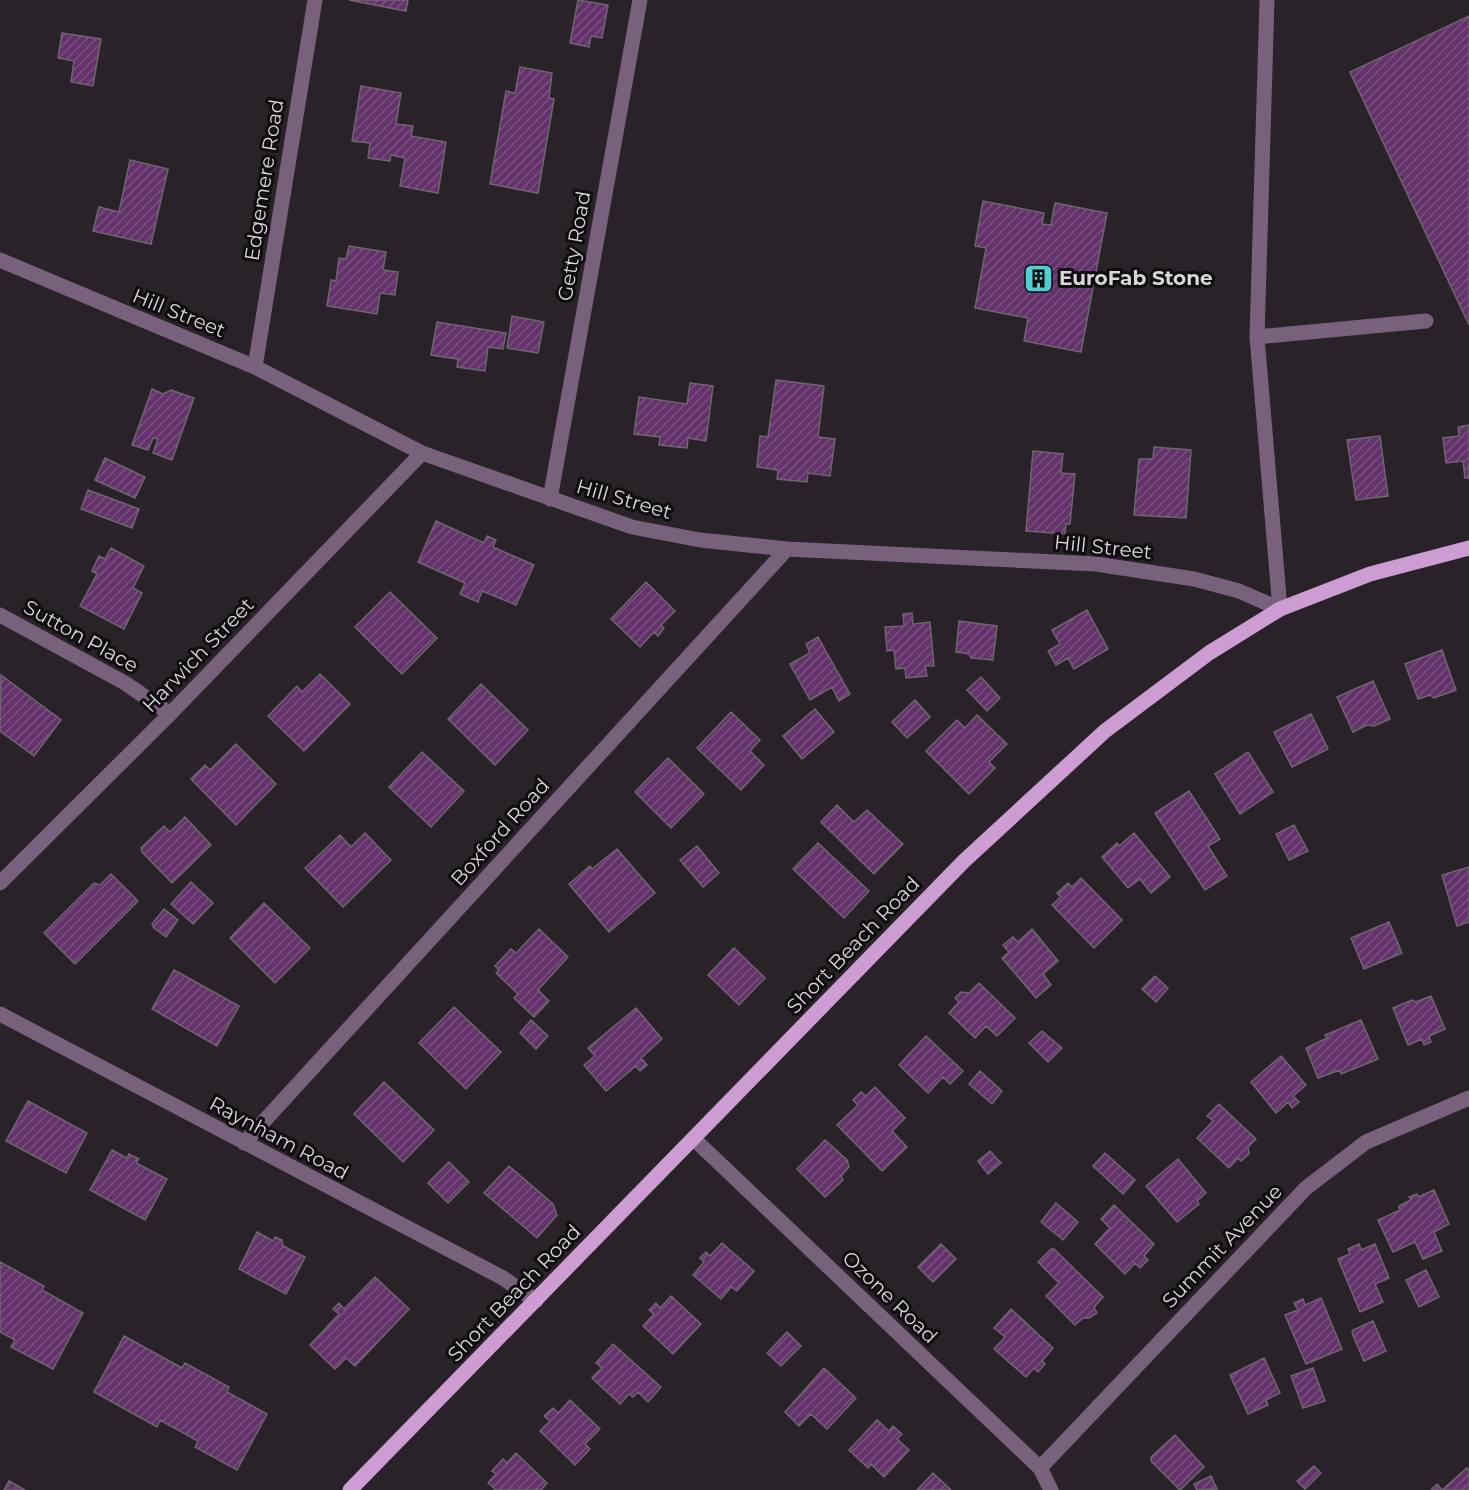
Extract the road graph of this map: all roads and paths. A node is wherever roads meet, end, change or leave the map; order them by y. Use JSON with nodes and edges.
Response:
{"nodes":[{"id":1,"x":315,"y":0,"type":"edge"},
{"id":2,"x":640,"y":0,"type":"edge"},
{"id":3,"x":1267,"y":0,"type":"edge"},
{"id":4,"x":0,"y":260,"type":"edge"},
{"id":5,"x":1426,"y":321,"type":"dead end"},
{"id":6,"x":1257,"y":337,"type":"junction"},
{"id":7,"x":255,"y":367,"type":"junction"},
{"id":8,"x":422,"y":453,"type":"junction"},
{"id":9,"x":550,"y":499,"type":"junction"},
{"id":10,"x":1469,"y":548,"type":"edge"},
{"id":11,"x":787,"y":549,"type":"junction"},
{"id":12,"x":1280,"y":609,"type":"junction"},
{"id":13,"x":0,"y":615,"type":"edge"},
{"id":14,"x":170,"y":714,"type":"junction"},
{"id":15,"x":0,"y":883,"type":"edge"},
{"id":16,"x":0,"y":1014,"type":"edge"},
{"id":17,"x":1469,"y":1098,"type":"edge"},
{"id":18,"x":694,"y":1139,"type":"junction"},
{"id":19,"x":244,"y":1143,"type":"junction"},
{"id":20,"x":536,"y":1301,"type":"junction"},
{"id":21,"x":1040,"y":1468,"type":"junction"},
{"id":22,"x":351,"y":1490,"type":"edge"},
{"id":23,"x":1051,"y":1490,"type":"edge"}],
"edges":[{"from":1,"to":7,"type":"street","name":"Edgemere Road"},
{"from":2,"to":9,"type":"street","name":"Getty Road"},
{"from":3,"to":6,"type":"street"},
{"from":4,"to":7,"type":"street","name":"Hill Street"},
{"from":5,"to":6,"type":"street"},
{"from":6,"to":12,"type":"street"},
{"from":7,"to":8,"type":"street","name":"Hill Street"},
{"from":8,"to":9,"type":"street","name":"Hill Street"},
{"from":8,"to":14,"type":"street","name":"Harwich Street"},
{"from":9,"to":11,"type":"street","name":"Hill Street"},
{"from":10,"to":12,"type":"main road","name":"Short Beach Road"},
{"from":11,"to":12,"type":"street","name":"Hill Street"},
{"from":11,"to":19,"type":"street","name":"Boxford Road"},
{"from":12,"to":18,"type":"main road","name":"Short Beach Road"},
{"from":13,"to":14,"type":"street","name":"Sutton Place"},
{"from":14,"to":15,"type":"street","name":"Harwich Street"},
{"from":16,"to":19,"type":"street","name":"Raynham Road"},
{"from":17,"to":21,"type":"street","name":"Summit Avenue"},
{"from":18,"to":20,"type":"main road","name":"Short Beach Road"},
{"from":18,"to":21,"type":"street","name":"Ozone Road"},
{"from":19,"to":20,"type":"street","name":"Raynham Road"},
{"from":20,"to":22,"type":"main road","name":"Short Beach Road"},
{"from":21,"to":23,"type":"street","name":"Ozone Road"}]}
